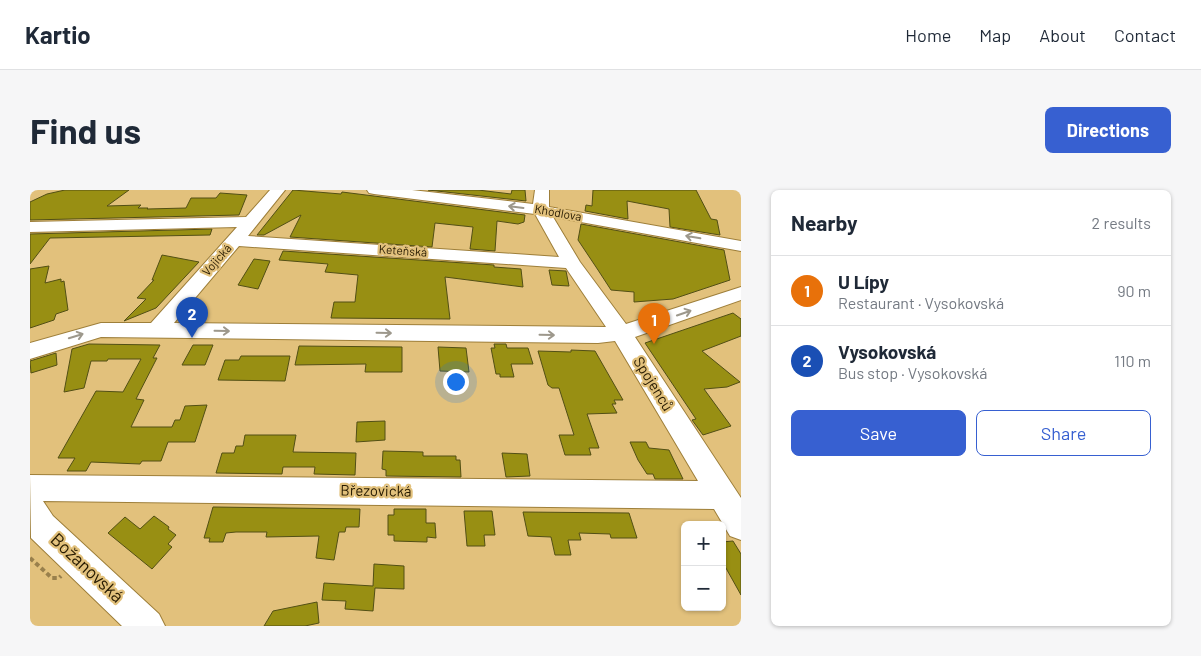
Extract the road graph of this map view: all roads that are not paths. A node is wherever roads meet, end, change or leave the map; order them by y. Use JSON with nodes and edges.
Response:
{"nodes":[{"id":1,"x":278,"y":190,"type":"edge"},
{"id":2,"x":374,"y":190,"type":"edge"},
{"id":3,"x":542,"y":190,"type":"edge"},
{"id":4,"x":541,"y":210,"type":"junction"},
{"id":5,"x":248,"y":222,"type":"junction"},
{"id":6,"x":30,"y":227,"type":"edge"},
{"id":7,"x":234,"y":240,"type":"junction"},
{"id":8,"x":741,"y":246,"type":"edge"},
{"id":9,"x":572,"y":263,"type":"junction"},
{"id":10,"x":741,"y":293,"type":"edge"},
{"id":11,"x":156,"y":330,"type":"junction"},
{"id":12,"x":621,"y":333,"type":"junction"},
{"id":13,"x":30,"y":351,"type":"edge"},
{"id":14,"x":30,"y":488,"type":"edge"},
{"id":15,"x":722,"y":495,"type":"junction"},
{"id":16,"x":741,"y":524,"type":"edge"},
{"id":17,"x":34,"y":525,"type":"edge"},
{"id":18,"x":147,"y":626,"type":"edge"}],
"edges":[{"from":1,"to":5,"type":"street","name":"Vojická"},
{"from":4,"to":2,"type":"street","name":"Khodlova","one_way":true},
{"from":3,"to":4,"type":"street"},
{"from":8,"to":4,"type":"street","name":"Khodlova","one_way":true},
{"from":4,"to":9,"type":"street","name":"Spojenců"},
{"from":5,"to":6,"type":"street"},
{"from":5,"to":7,"type":"street","name":"Vojická"},
{"from":7,"to":9,"type":"street","name":"Keteňská"},
{"from":7,"to":11,"type":"street","name":"Vojická"},
{"from":9,"to":12,"type":"street","name":"Spojenců"},
{"from":12,"to":10,"type":"street","one_way":true},
{"from":11,"to":12,"type":"street","one_way":true},
{"from":13,"to":11,"type":"street","one_way":true},
{"from":12,"to":15,"type":"street","name":"Spojenců"},
{"from":14,"to":15,"type":"street","name":"Březovická"},
{"from":15,"to":16,"type":"street","name":"Spojenců"},
{"from":17,"to":18,"type":"street","name":"Božanovská"}]}
